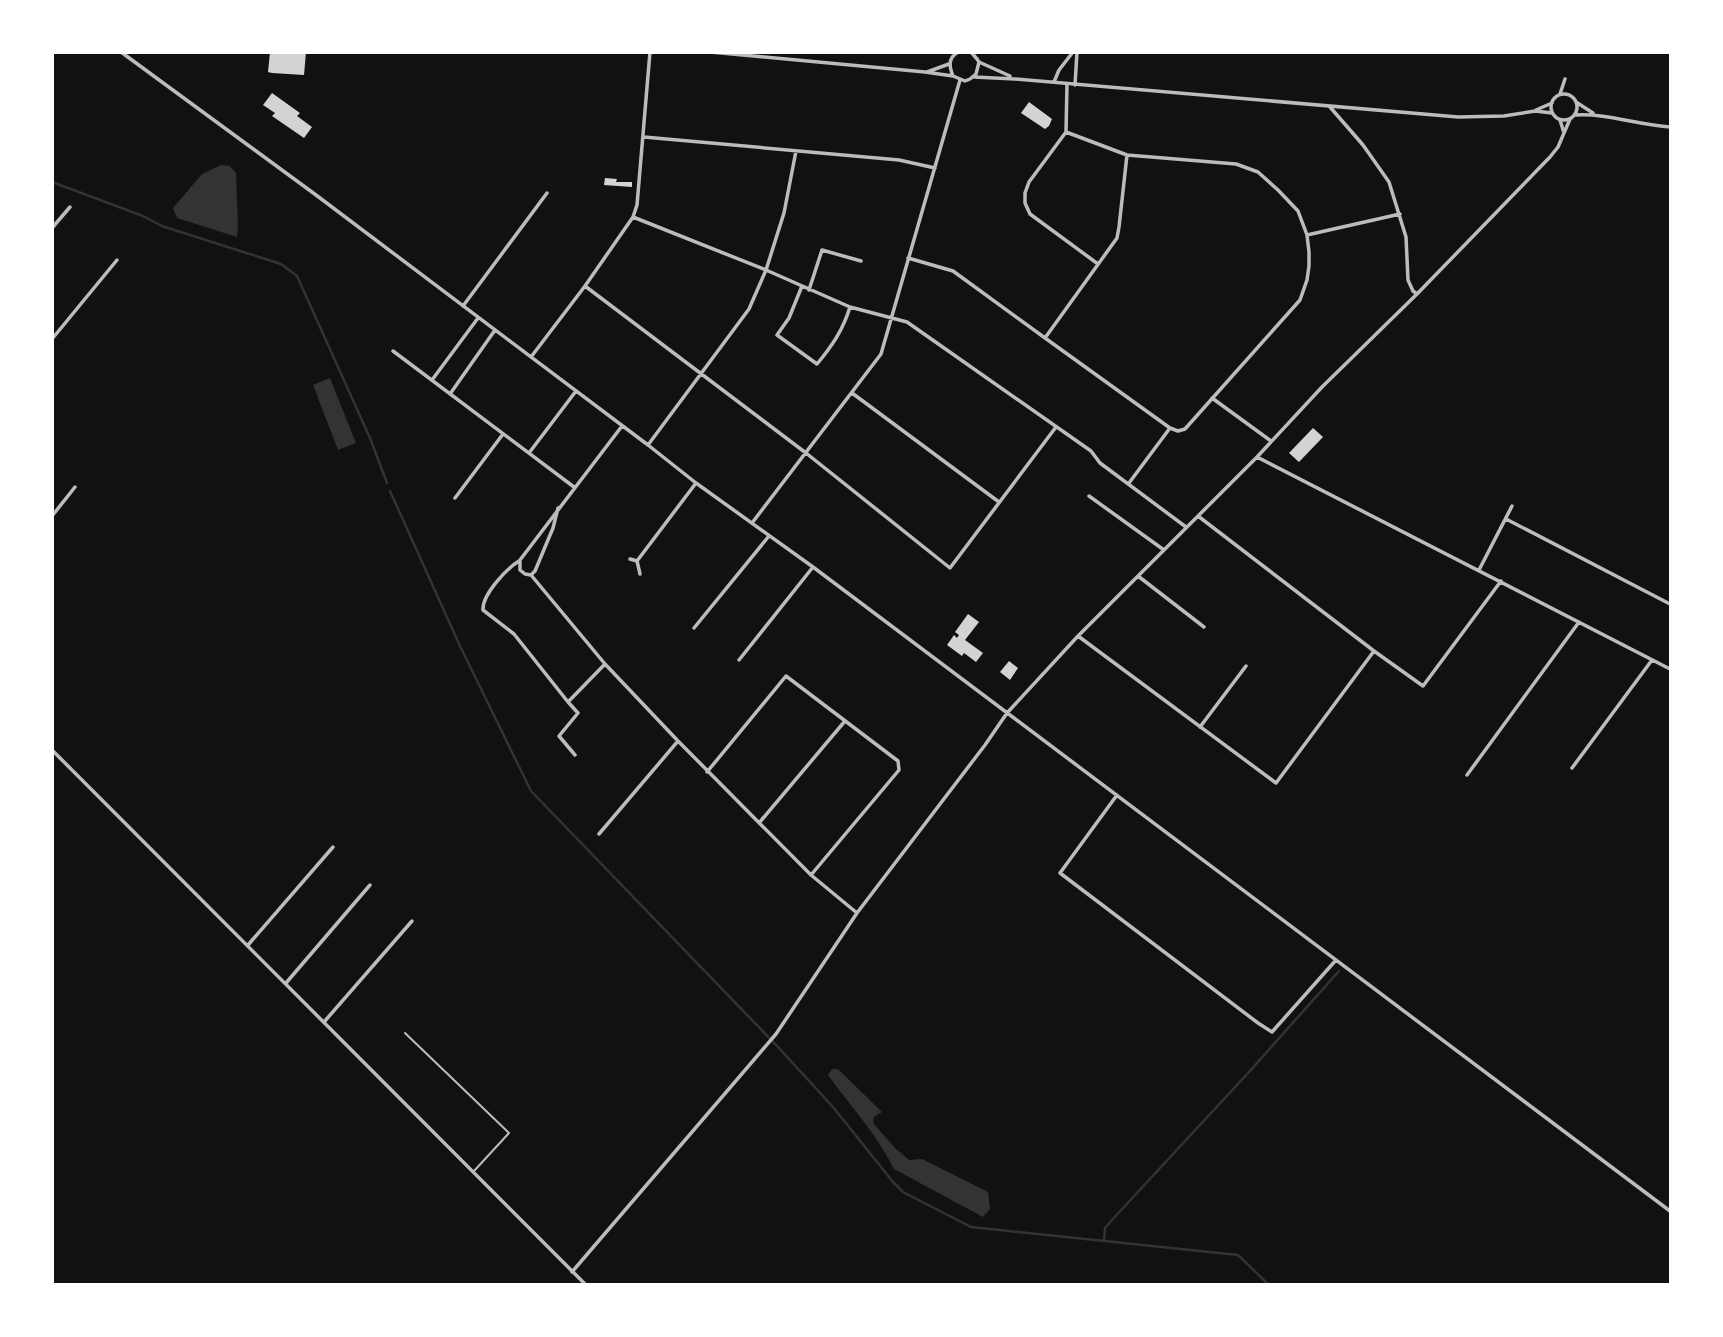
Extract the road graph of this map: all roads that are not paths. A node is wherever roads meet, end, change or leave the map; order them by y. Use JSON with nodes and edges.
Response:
{"nodes":[{"id":1,"x":121,"y":52,"type":"edge"},
{"id":2,"x":650,"y":52,"type":"edge"},
{"id":3,"x":710,"y":52,"type":"edge"},
{"id":4,"x":971,"y":52,"type":"edge"},
{"id":5,"x":1075,"y":52,"type":"edge"},
{"id":6,"x":721,"y":53,"type":"edge"},
{"id":7,"x":956,"y":53,"type":"edge"},
{"id":8,"x":979,"y":62,"type":"junction"},
{"id":9,"x":949,"y":64,"type":"junction"},
{"id":10,"x":925,"y":72,"type":"junction"},
{"id":11,"x":953,"y":76,"type":"junction"},
{"id":12,"x":974,"y":77,"type":"junction"},
{"id":13,"x":1015,"y":79,"type":"junction"},
{"id":14,"x":960,"y":80,"type":"junction"},
{"id":15,"x":1054,"y":82,"type":"junction"},
{"id":16,"x":1066,"y":84,"type":"junction"},
{"id":17,"x":1075,"y":85,"type":"junction"},
{"id":18,"x":1560,"y":95,"type":"junction"},
{"id":19,"x":1569,"y":95,"type":"junction"},
{"id":20,"x":1576,"y":102,"type":"junction"},
{"id":21,"x":1552,"y":103,"type":"junction"},
{"id":22,"x":1330,"y":107,"type":"junction"},
{"id":23,"x":1535,"y":111,"type":"junction"},
{"id":24,"x":1552,"y":113,"type":"junction"},
{"id":25,"x":1595,"y":114,"type":"junction"},
{"id":26,"x":1575,"y":115,"type":"junction"},
{"id":27,"x":1570,"y":119,"type":"junction"},
{"id":28,"x":1560,"y":120,"type":"junction"},
{"id":29,"x":1671,"y":127,"type":"edge"},
{"id":30,"x":1066,"y":132,"type":"junction"},
{"id":31,"x":1564,"y":135,"type":"junction"},
{"id":32,"x":644,"y":137,"type":"junction"},
{"id":33,"x":796,"y":151,"type":"junction"},
{"id":34,"x":1127,"y":155,"type":"junction"},
{"id":35,"x":935,"y":168,"type":"junction"},
{"id":36,"x":547,"y":192,"type":"dead end"},
{"id":37,"x":70,"y":207,"type":"dead end"},
{"id":38,"x":1400,"y":214,"type":"junction"},
{"id":39,"x":633,"y":217,"type":"junction"},
{"id":40,"x":52,"y":228,"type":"edge"},
{"id":41,"x":1307,"y":235,"type":"junction"},
{"id":42,"x":908,"y":258,"type":"junction"},
{"id":43,"x":117,"y":260,"type":"dead end"},
{"id":44,"x":860,"y":261,"type":"dead end"},
{"id":45,"x":1098,"y":264,"type":"junction"},
{"id":46,"x":766,"y":270,"type":"junction"},
{"id":47,"x":585,"y":286,"type":"junction"},
{"id":48,"x":802,"y":286,"type":"junction"},
{"id":49,"x":809,"y":290,"type":"junction"},
{"id":50,"x":1417,"y":294,"type":"junction"},
{"id":51,"x":463,"y":306,"type":"junction"},
{"id":52,"x":850,"y":307,"type":"junction"},
{"id":53,"x":478,"y":318,"type":"junction"},
{"id":54,"x":891,"y":318,"type":"junction"},
{"id":55,"x":495,"y":330,"type":"junction"},
{"id":56,"x":1045,"y":338,"type":"junction"},
{"id":57,"x":52,"y":339,"type":"edge"},
{"id":58,"x":393,"y":351,"type":"dead end"},
{"id":59,"x":531,"y":357,"type":"junction"},
{"id":60,"x":702,"y":372,"type":"junction"},
{"id":61,"x":432,"y":380,"type":"junction"},
{"id":62,"x":576,"y":391,"type":"junction"},
{"id":63,"x":852,"y":393,"type":"junction"},
{"id":64,"x":450,"y":394,"type":"junction"},
{"id":65,"x":1212,"y":398,"type":"junction"},
{"id":66,"x":622,"y":426,"type":"junction"},
{"id":67,"x":1056,"y":427,"type":"junction"},
{"id":68,"x":1170,"y":428,"type":"junction"},
{"id":69,"x":503,"y":434,"type":"junction"},
{"id":70,"x":1271,"y":441,"type":"junction"},
{"id":71,"x":648,"y":444,"type":"junction"},
{"id":72,"x":529,"y":453,"type":"junction"},
{"id":73,"x":806,"y":453,"type":"junction"},
{"id":74,"x":1257,"y":457,"type":"junction"},
{"id":75,"x":696,"y":483,"type":"junction"},
{"id":76,"x":1129,"y":483,"type":"junction"},
{"id":77,"x":575,"y":487,"type":"junction"},
{"id":78,"x":75,"y":488,"type":"dead end"},
{"id":79,"x":1089,"y":496,"type":"dead end"},
{"id":80,"x":455,"y":498,"type":"dead end"},
{"id":81,"x":1000,"y":502,"type":"junction"},
{"id":82,"x":1512,"y":506,"type":"dead end"},
{"id":83,"x":558,"y":508,"type":"junction"},
{"id":84,"x":52,"y":516,"type":"edge"},
{"id":85,"x":1198,"y":516,"type":"junction"},
{"id":86,"x":1506,"y":519,"type":"junction"},
{"id":87,"x":752,"y":523,"type":"junction"},
{"id":88,"x":1186,"y":527,"type":"junction"},
{"id":89,"x":769,"y":536,"type":"junction"},
{"id":90,"x":1164,"y":550,"type":"junction"},
{"id":91,"x":630,"y":559,"type":"dead end"},
{"id":92,"x":520,"y":561,"type":"junction"},
{"id":93,"x":637,"y":561,"type":"junction"},
{"id":94,"x":813,"y":567,"type":"junction"},
{"id":95,"x":1479,"y":570,"type":"junction"},
{"id":96,"x":640,"y":574,"type":"dead end"},
{"id":97,"x":531,"y":575,"type":"junction"},
{"id":98,"x":1138,"y":576,"type":"junction"},
{"id":99,"x":1501,"y":581,"type":"junction"},
{"id":100,"x":1671,"y":604,"type":"edge"},
{"id":101,"x":1579,"y":622,"type":"junction"},
{"id":102,"x":1204,"y":627,"type":"dead end"},
{"id":103,"x":694,"y":628,"type":"dead end"},
{"id":104,"x":1078,"y":636,"type":"junction"},
{"id":105,"x":1374,"y":651,"type":"junction"},
{"id":106,"x":739,"y":660,"type":"dead end"},
{"id":107,"x":1652,"y":660,"type":"junction"},
{"id":108,"x":605,"y":664,"type":"junction"},
{"id":109,"x":1246,"y":666,"type":"dead end"},
{"id":110,"x":1670,"y":669,"type":"edge"},
{"id":111,"x":568,"y":702,"type":"junction"},
{"id":112,"x":1007,"y":713,"type":"junction"},
{"id":113,"x":845,"y":721,"type":"junction"},
{"id":114,"x":1200,"y":727,"type":"junction"},
{"id":115,"x":678,"y":741,"type":"junction"},
{"id":116,"x":52,"y":750,"type":"edge"},
{"id":117,"x":575,"y":755,"type":"dead end"},
{"id":118,"x":1572,"y":768,"type":"dead end"},
{"id":119,"x":707,"y":772,"type":"junction"},
{"id":120,"x":1466,"y":775,"type":"dead end"},
{"id":121,"x":1117,"y":795,"type":"junction"},
{"id":122,"x":760,"y":823,"type":"junction"},
{"id":123,"x":599,"y":834,"type":"dead end"},
{"id":124,"x":332,"y":847,"type":"dead end"},
{"id":125,"x":810,"y":875,"type":"junction"},
{"id":126,"x":370,"y":885,"type":"dead end"},
{"id":127,"x":857,"y":913,"type":"junction"},
{"id":128,"x":412,"y":921,"type":"dead end"},
{"id":129,"x":248,"y":945,"type":"junction"},
{"id":130,"x":1336,"y":960,"type":"junction"},
{"id":131,"x":286,"y":984,"type":"junction"},
{"id":132,"x":324,"y":1022,"type":"junction"},
{"id":133,"x":405,"y":1033,"type":"dead end"},
{"id":134,"x":473,"y":1172,"type":"junction"},
{"id":135,"x":1671,"y":1211,"type":"edge"},
{"id":136,"x":572,"y":1272,"type":"junction"},
{"id":137,"x":585,"y":1284,"type":"edge"}],
"edges":[{"from":1,"to":51,"type":"street"},
{"from":2,"to":32,"type":"street"},
{"from":3,"to":6,"type":"street"},
{"from":4,"to":8,"type":"street"},
{"from":5,"to":15,"type":"street"},
{"from":5,"to":17,"type":"street"},
{"from":6,"to":10,"type":"street"},
{"from":7,"to":9,"type":"street"},
{"from":8,"to":12,"type":"street"},
{"from":8,"to":13,"type":"street"},
{"from":9,"to":10,"type":"street"},
{"from":9,"to":11,"type":"street"},
{"from":10,"to":11,"type":"street"},
{"from":11,"to":14,"type":"street"},
{"from":12,"to":13,"type":"street"},
{"from":12,"to":14,"type":"street"},
{"from":13,"to":15,"type":"street"},
{"from":14,"to":35,"type":"street"},
{"from":15,"to":16,"type":"street"},
{"from":16,"to":17,"type":"street"},
{"from":16,"to":30,"type":"street"},
{"from":17,"to":22,"type":"street"},
{"from":18,"to":19,"type":"street"},
{"from":18,"to":19,"type":"street"},
{"from":18,"to":21,"type":"street"},
{"from":19,"to":20,"type":"street"},
{"from":20,"to":25,"type":"street"},
{"from":20,"to":26,"type":"street"},
{"from":21,"to":23,"type":"street"},
{"from":21,"to":24,"type":"street"},
{"from":22,"to":23,"type":"street"},
{"from":22,"to":38,"type":"street"},
{"from":23,"to":24,"type":"street"},
{"from":24,"to":28,"type":"street"},
{"from":25,"to":26,"type":"street"},
{"from":25,"to":29,"type":"street"},
{"from":26,"to":27,"type":"street"},
{"from":27,"to":28,"type":"street"},
{"from":27,"to":31,"type":"street"},
{"from":28,"to":31,"type":"street"},
{"from":30,"to":34,"type":"street"},
{"from":30,"to":45,"type":"street"},
{"from":31,"to":50,"type":"street"},
{"from":32,"to":33,"type":"street"},
{"from":32,"to":39,"type":"street"},
{"from":33,"to":35,"type":"street"},
{"from":33,"to":46,"type":"street"},
{"from":34,"to":41,"type":"street"},
{"from":34,"to":45,"type":"street"},
{"from":35,"to":42,"type":"street"},
{"from":36,"to":51,"type":"street"},
{"from":37,"to":40,"type":"street"},
{"from":38,"to":41,"type":"street"},
{"from":38,"to":50,"type":"street"},
{"from":39,"to":46,"type":"street"},
{"from":39,"to":47,"type":"street"},
{"from":41,"to":65,"type":"street"},
{"from":42,"to":54,"type":"street"},
{"from":42,"to":56,"type":"street"},
{"from":43,"to":57,"type":"street"},
{"from":44,"to":49,"type":"street"},
{"from":45,"to":56,"type":"street"},
{"from":46,"to":48,"type":"street"},
{"from":46,"to":60,"type":"street"},
{"from":47,"to":59,"type":"street"},
{"from":47,"to":60,"type":"street"},
{"from":48,"to":49,"type":"street"},
{"from":48,"to":52,"type":"street"},
{"from":49,"to":52,"type":"street"},
{"from":50,"to":70,"type":"street"},
{"from":51,"to":53,"type":"street"},
{"from":52,"to":54,"type":"street"},
{"from":53,"to":55,"type":"street"},
{"from":53,"to":61,"type":"street"},
{"from":54,"to":63,"type":"street"},
{"from":54,"to":67,"type":"street"},
{"from":55,"to":59,"type":"street"},
{"from":55,"to":64,"type":"street"},
{"from":56,"to":68,"type":"street"},
{"from":58,"to":61,"type":"street"},
{"from":59,"to":62,"type":"street"},
{"from":60,"to":71,"type":"street"},
{"from":60,"to":73,"type":"street"},
{"from":61,"to":64,"type":"street"},
{"from":62,"to":66,"type":"street"},
{"from":62,"to":72,"type":"street"},
{"from":63,"to":73,"type":"street"},
{"from":63,"to":81,"type":"street"},
{"from":64,"to":69,"type":"street"},
{"from":65,"to":68,"type":"street"},
{"from":65,"to":70,"type":"street"},
{"from":66,"to":71,"type":"street"},
{"from":66,"to":77,"type":"street"},
{"from":67,"to":76,"type":"street"},
{"from":67,"to":81,"type":"street"},
{"from":68,"to":76,"type":"street"},
{"from":69,"to":72,"type":"street"},
{"from":69,"to":80,"type":"street"},
{"from":70,"to":74,"type":"street"},
{"from":71,"to":75,"type":"street"},
{"from":72,"to":77,"type":"street"},
{"from":73,"to":81,"type":"street"},
{"from":73,"to":87,"type":"street"},
{"from":74,"to":85,"type":"street"},
{"from":74,"to":95,"type":"street"},
{"from":75,"to":87,"type":"street"},
{"from":75,"to":93,"type":"street"},
{"from":76,"to":88,"type":"street"},
{"from":77,"to":83,"type":"street"},
{"from":78,"to":84,"type":"street"},
{"from":79,"to":90,"type":"street"},
{"from":82,"to":86,"type":"street"},
{"from":83,"to":92,"type":"street"},
{"from":83,"to":97,"type":"street"},
{"from":85,"to":88,"type":"street"},
{"from":85,"to":105,"type":"street"},
{"from":86,"to":95,"type":"street"},
{"from":86,"to":100,"type":"street"},
{"from":87,"to":89,"type":"street"},
{"from":88,"to":90,"type":"street"},
{"from":89,"to":94,"type":"street"},
{"from":89,"to":103,"type":"street"},
{"from":90,"to":98,"type":"street"},
{"from":91,"to":93,"type":"street"},
{"from":92,"to":97,"type":"street"},
{"from":92,"to":111,"type":"street"},
{"from":93,"to":96,"type":"street"},
{"from":94,"to":106,"type":"street"},
{"from":94,"to":112,"type":"street"},
{"from":95,"to":99,"type":"street"},
{"from":97,"to":108,"type":"street"},
{"from":98,"to":102,"type":"street"},
{"from":98,"to":104,"type":"street"},
{"from":99,"to":101,"type":"street"},
{"from":99,"to":105,"type":"street"},
{"from":101,"to":107,"type":"street"},
{"from":101,"to":120,"type":"street"},
{"from":104,"to":112,"type":"street"},
{"from":104,"to":114,"type":"street"},
{"from":105,"to":114,"type":"street"},
{"from":107,"to":110,"type":"street"},
{"from":107,"to":118,"type":"street"},
{"from":108,"to":111,"type":"street"},
{"from":108,"to":115,"type":"street"},
{"from":109,"to":114,"type":"street"},
{"from":111,"to":117,"type":"street"},
{"from":112,"to":121,"type":"street"},
{"from":112,"to":127,"type":"street"},
{"from":113,"to":119,"type":"street"},
{"from":113,"to":122,"type":"street"},
{"from":113,"to":125,"type":"street"},
{"from":115,"to":119,"type":"street"},
{"from":115,"to":123,"type":"street"},
{"from":116,"to":129,"type":"street"},
{"from":119,"to":122,"type":"street"},
{"from":121,"to":130,"type":"street"},
{"from":121,"to":130,"type":"street"},
{"from":122,"to":125,"type":"street"},
{"from":124,"to":129,"type":"street"},
{"from":125,"to":127,"type":"street"},
{"from":126,"to":131,"type":"street"},
{"from":127,"to":136,"type":"street"},
{"from":128,"to":132,"type":"street"},
{"from":129,"to":131,"type":"street"},
{"from":130,"to":135,"type":"street"},
{"from":131,"to":132,"type":"street"},
{"from":132,"to":134,"type":"street"},
{"from":133,"to":134,"type":"lane"},
{"from":134,"to":136,"type":"street"},
{"from":136,"to":137,"type":"street"}]}
